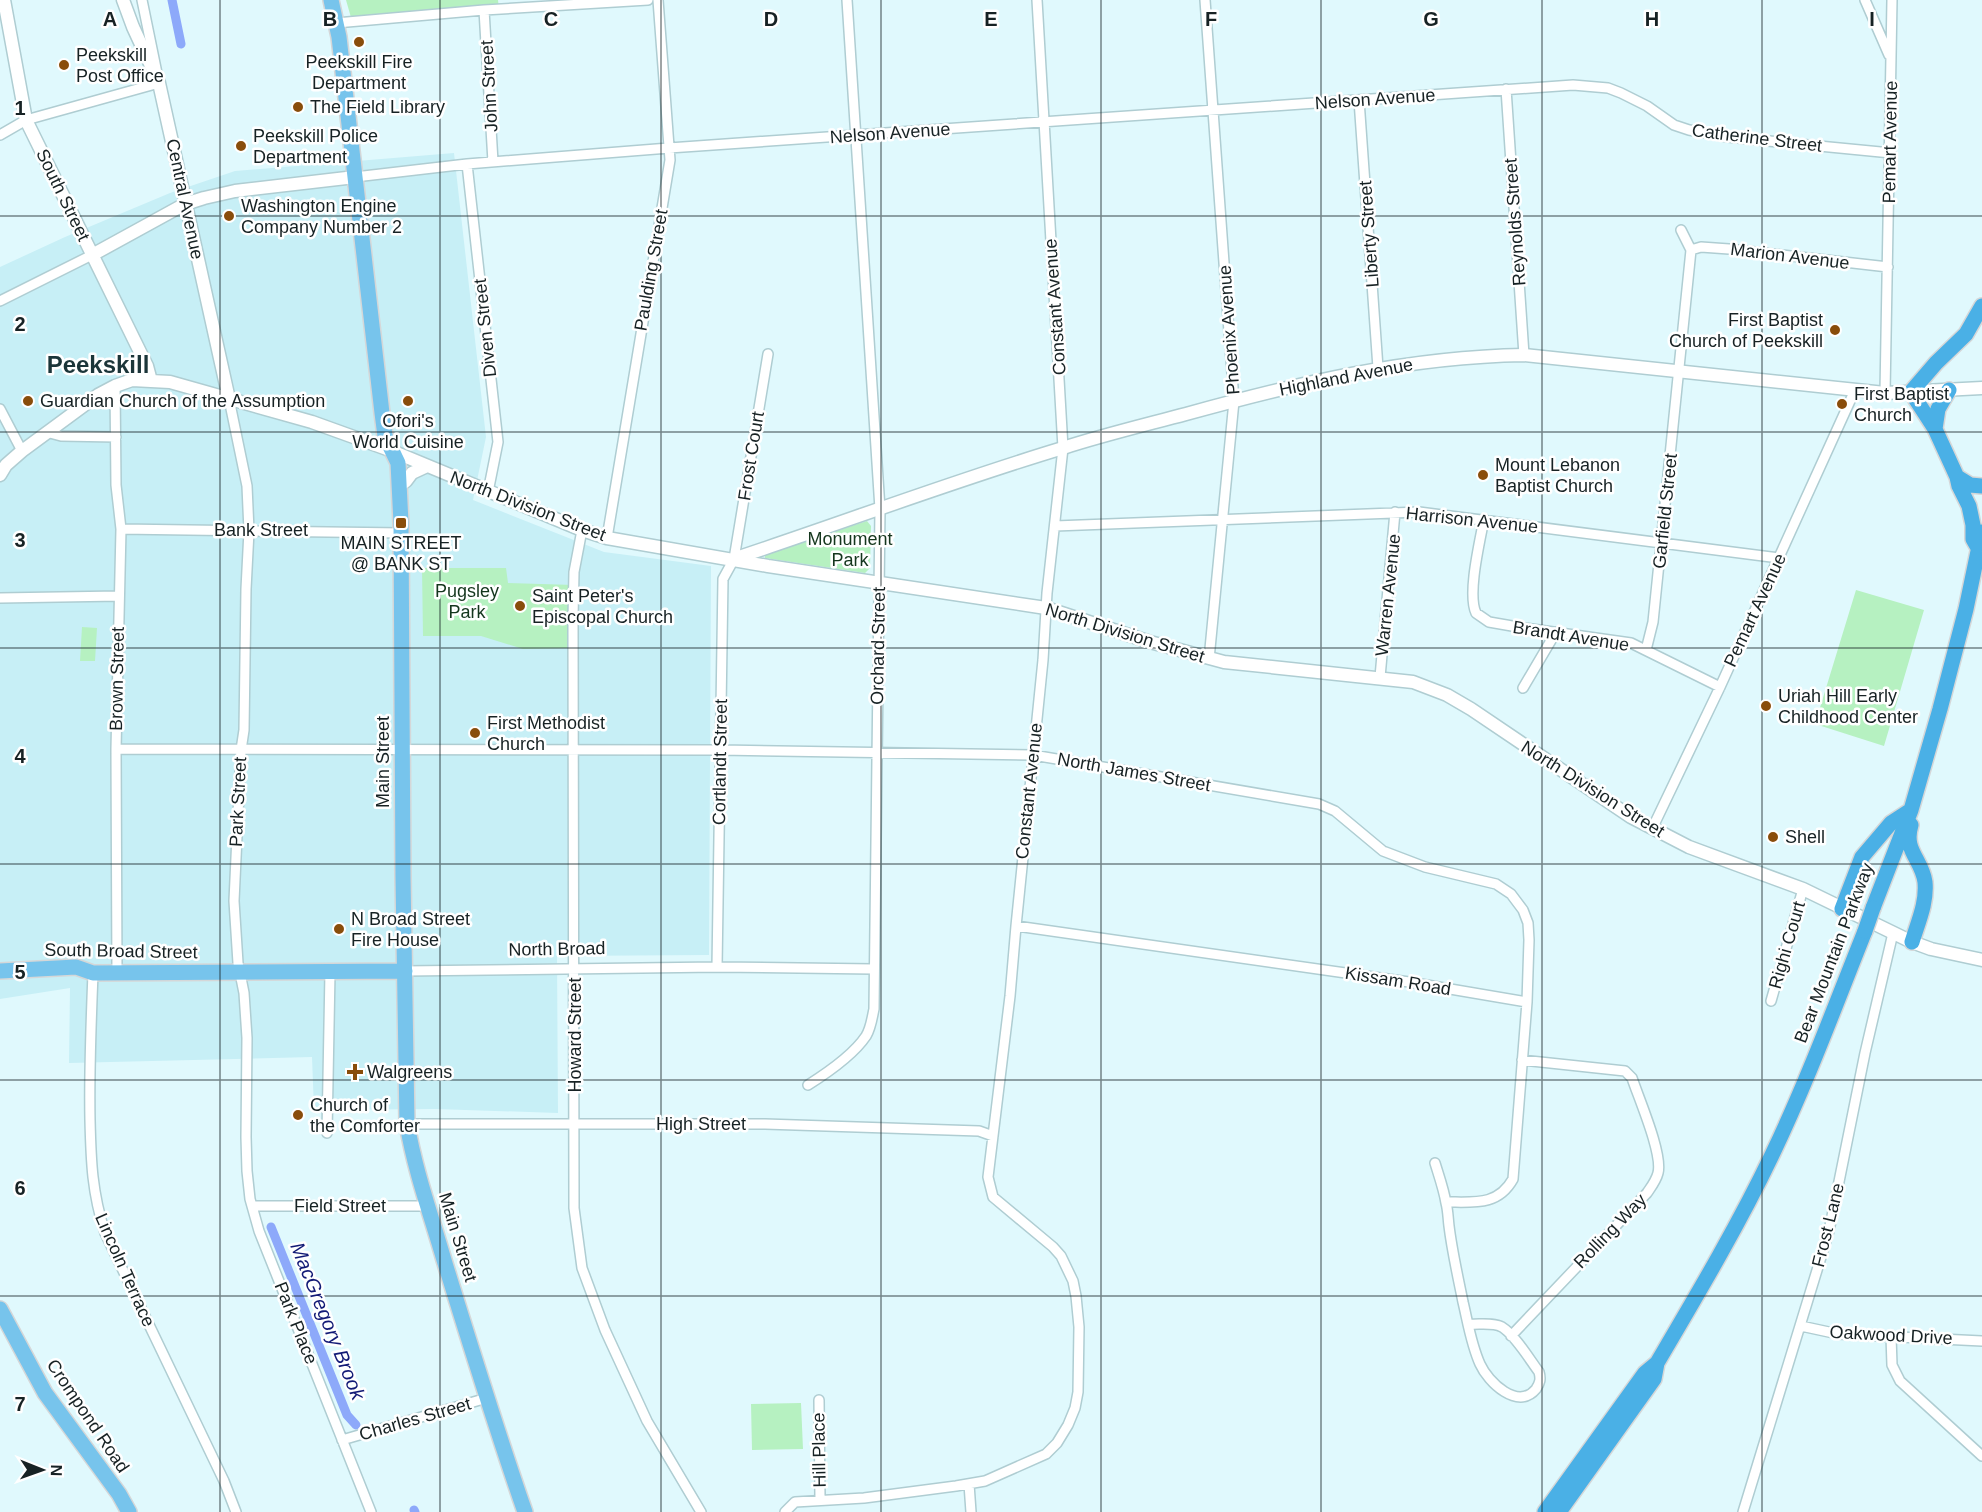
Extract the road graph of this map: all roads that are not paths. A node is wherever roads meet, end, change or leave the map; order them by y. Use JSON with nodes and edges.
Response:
{"nodes":[{"id":1,"x":4,"y":0,"type":"edge"},
{"id":2,"x":123,"y":0,"type":"edge"},
{"id":3,"x":142,"y":0,"type":"edge"},
{"id":4,"x":331,"y":0,"type":"edge"},
{"id":5,"x":648,"y":0,"type":"edge"},
{"id":6,"x":658,"y":0,"type":"edge"},
{"id":7,"x":847,"y":0,"type":"edge"},
{"id":8,"x":1037,"y":0,"type":"edge"},
{"id":9,"x":1205,"y":0,"type":"edge"},
{"id":10,"x":1865,"y":0,"type":"edge"},
{"id":11,"x":1892,"y":0,"type":"edge"},
{"id":12,"x":484,"y":10,"type":"junction"},
{"id":13,"x":336,"y":23,"type":"junction"},
{"id":14,"x":1892,"y":64,"type":"junction"},
{"id":15,"x":159,"y":82,"type":"junction"},
{"id":16,"x":1598,"y":86,"type":"joint"},
{"id":17,"x":1506,"y":89,"type":"junction"},
{"id":18,"x":1359,"y":100,"type":"junction"},
{"id":19,"x":1213,"y":111,"type":"junction"},
{"id":20,"x":26,"y":120,"type":"junction"},
{"id":21,"x":1044,"y":122,"type":"junction"},
{"id":22,"x":0,"y":135,"type":"edge"},
{"id":23,"x":856,"y":135,"type":"junction"},
{"id":24,"x":669,"y":148,"type":"junction"},
{"id":25,"x":1890,"y":153,"type":"junction"},
{"id":26,"x":493,"y":162,"type":"junction"},
{"id":27,"x":467,"y":164,"type":"junction"},
{"id":28,"x":355,"y":177,"type":"junction"},
{"id":29,"x":185,"y":204,"type":"junction"},
{"id":30,"x":1681,"y":230,"type":"dead end"},
{"id":31,"x":1691,"y":250,"type":"junction"},
{"id":32,"x":92,"y":255,"type":"junction"},
{"id":33,"x":1888,"y":267,"type":"junction"},
{"id":34,"x":0,"y":301,"type":"edge"},
{"id":35,"x":1982,"y":306,"type":"edge"},
{"id":36,"x":1977,"y":323,"type":"edge"},
{"id":37,"x":768,"y":354,"type":"dead end"},
{"id":38,"x":1524,"y":355,"type":"junction"},
{"id":39,"x":1378,"y":368,"type":"junction"},
{"id":40,"x":1679,"y":371,"type":"junction"},
{"id":41,"x":151,"y":381,"type":"junction"},
{"id":42,"x":115,"y":386,"type":"junction"},
{"id":43,"x":1982,"y":388,"type":"edge"},
{"id":44,"x":1855,"y":390,"type":"junction"},
{"id":45,"x":1949,"y":390,"type":"junction"},
{"id":46,"x":1885,"y":393,"type":"junction"},
{"id":47,"x":1911,"y":393,"type":"junction"},
{"id":48,"x":229,"y":399,"type":"junction"},
{"id":49,"x":1234,"y":401,"type":"junction"},
{"id":50,"x":0,"y":409,"type":"edge"},
{"id":51,"x":1935,"y":429,"type":"junction"},
{"id":52,"x":46,"y":432,"type":"junction"},
{"id":53,"x":116,"y":437,"type":"junction"},
{"id":54,"x":1063,"y":448,"type":"junction"},
{"id":55,"x":392,"y":450,"type":"junction"},
{"id":56,"x":22,"y":452,"type":"junction"},
{"id":57,"x":427,"y":466,"type":"junction"},
{"id":58,"x":0,"y":475,"type":"edge"},
{"id":59,"x":1957,"y":477,"type":"junction"},
{"id":60,"x":399,"y":486,"type":"junction"},
{"id":61,"x":1982,"y":486,"type":"edge"},
{"id":62,"x":488,"y":492,"type":"junction"},
{"id":63,"x":880,"y":509,"type":"junction"},
{"id":64,"x":1395,"y":513,"type":"junction"},
{"id":65,"x":1223,"y":519,"type":"junction"},
{"id":66,"x":1484,"y":519,"type":"junction"},
{"id":67,"x":1055,"y":526,"type":"junction"},
{"id":68,"x":121,"y":529,"type":"junction"},
{"id":69,"x":582,"y":530,"type":"junction"},
{"id":70,"x":249,"y":531,"type":"junction"},
{"id":71,"x":1982,"y":532,"type":"edge"},
{"id":72,"x":402,"y":533,"type":"junction"},
{"id":73,"x":607,"y":538,"type":"junction"},
{"id":74,"x":1662,"y":542,"type":"junction"},
{"id":75,"x":1980,"y":549,"type":"edge"},
{"id":76,"x":1779,"y":558,"type":"junction"},
{"id":77,"x":734,"y":559,"type":"junction"},
{"id":78,"x":880,"y":582,"type":"junction"},
{"id":79,"x":119,"y":596,"type":"junction"},
{"id":80,"x":0,"y":598,"type":"edge"},
{"id":81,"x":1046,"y":608,"type":"junction"},
{"id":82,"x":1556,"y":632,"type":"junction"},
{"id":83,"x":1646,"y":650,"type":"junction"},
{"id":84,"x":1209,"y":659,"type":"junction"},
{"id":85,"x":1380,"y":677,"type":"junction"},
{"id":86,"x":1720,"y":687,"type":"junction"},
{"id":87,"x":1523,"y":688,"type":"dead end"},
{"id":88,"x":116,"y":749,"type":"junction"},
{"id":89,"x":241,"y":750,"type":"junction"},
{"id":90,"x":403,"y":750,"type":"junction"},
{"id":91,"x":574,"y":750,"type":"junction"},
{"id":92,"x":720,"y":750,"type":"junction"},
{"id":93,"x":876,"y":752,"type":"junction"},
{"id":94,"x":1033,"y":755,"type":"junction"},
{"id":95,"x":1911,"y":810,"type":"junction"},
{"id":96,"x":1652,"y":829,"type":"junction"},
{"id":97,"x":1866,"y":852,"type":"junction"},
{"id":98,"x":1893,"y":854,"type":"junction"},
{"id":99,"x":1919,"y":866,"type":"junction"},
{"id":100,"x":1882,"y":883,"type":"junction"},
{"id":101,"x":1803,"y":890,"type":"junction"},
{"id":102,"x":1842,"y":909,"type":"junction"},
{"id":103,"x":1016,"y":926,"type":"junction"},
{"id":104,"x":1893,"y":933,"type":"junction"},
{"id":105,"x":1912,"y":942,"type":"junction"},
{"id":106,"x":1982,"y":960,"type":"edge"},
{"id":107,"x":717,"y":967,"type":"junction"},
{"id":108,"x":575,"y":968,"type":"junction"},
{"id":109,"x":873,"y":969,"type":"junction"},
{"id":110,"x":0,"y":971,"type":"edge"},
{"id":111,"x":405,"y":971,"type":"junction"},
{"id":112,"x":241,"y":972,"type":"junction"},
{"id":113,"x":330,"y":972,"type":"junction"},
{"id":114,"x":93,"y":973,"type":"junction"},
{"id":115,"x":117,"y":973,"type":"junction"},
{"id":116,"x":1770,"y":1001,"type":"dead end"},
{"id":117,"x":1527,"y":1002,"type":"junction"},
{"id":118,"x":1522,"y":1060,"type":"junction"},
{"id":119,"x":808,"y":1085,"type":"dead end"},
{"id":120,"x":407,"y":1124,"type":"junction"},
{"id":121,"x":575,"y":1125,"type":"junction"},
{"id":122,"x":327,"y":1132,"type":"dead end"},
{"id":123,"x":993,"y":1136,"type":"junction"},
{"id":124,"x":1435,"y":1163,"type":"dead end"},
{"id":125,"x":1446,"y":1202,"type":"junction"},
{"id":126,"x":252,"y":1206,"type":"junction"},
{"id":127,"x":428,"y":1206,"type":"junction"},
{"id":128,"x":0,"y":1309,"type":"edge"},
{"id":129,"x":1468,"y":1324,"type":"junction"},
{"id":130,"x":1801,"y":1326,"type":"junction"},
{"id":131,"x":1511,"y":1336,"type":"junction"},
{"id":132,"x":1892,"y":1336,"type":"junction"},
{"id":133,"x":1982,"y":1341,"type":"edge"},
{"id":134,"x":1658,"y":1363,"type":"junction"},
{"id":135,"x":487,"y":1398,"type":"junction"},
{"id":136,"x":819,"y":1400,"type":"dead end"},
{"id":137,"x":342,"y":1440,"type":"junction"},
{"id":138,"x":1982,"y":1456,"type":"edge"},
{"id":139,"x":969,"y":1484,"type":"junction"},
{"id":140,"x":819,"y":1499,"type":"junction"},
{"id":141,"x":787,"y":1508,"type":"edge"},
{"id":142,"x":129,"y":1512,"type":"edge"},
{"id":143,"x":236,"y":1512,"type":"edge"},
{"id":144,"x":371,"y":1512,"type":"edge"},
{"id":145,"x":525,"y":1512,"type":"edge"},
{"id":146,"x":700,"y":1512,"type":"edge"},
{"id":147,"x":971,"y":1512,"type":"edge"},
{"id":148,"x":1545,"y":1512,"type":"edge"},
{"id":149,"x":1559,"y":1512,"type":"edge"},
{"id":150,"x":1743,"y":1512,"type":"edge"}],
"edges":[{"from":1,"to":20,"type":"street","name":"South Street"},
{"from":2,"to":15,"type":"street"},
{"from":3,"to":15,"type":"street","name":"Central Avenue"},
{"from":4,"to":13,"type":"main road","name":"Main Street"},
{"from":5,"to":12,"type":"street"},
{"from":6,"to":24,"type":"street","name":"Paulding Street"},
{"from":7,"to":23,"type":"street","name":"Orchard Street"},
{"from":8,"to":21,"type":"street","name":"Constant Avenue"},
{"from":9,"to":19,"type":"street","name":"Phoenix Avenue"},
{"from":10,"to":14,"type":"street"},
{"from":11,"to":14,"type":"street","name":"Pemart Avenue"},
{"from":12,"to":13,"type":"street"},
{"from":12,"to":26,"type":"street","name":"John Street"},
{"from":13,"to":28,"type":"main road","name":"Main Street"},
{"from":14,"to":25,"type":"street","name":"Pemart Avenue"},
{"from":15,"to":20,"type":"street"},
{"from":15,"to":29,"type":"street","name":"Central Avenue"},
{"from":16,"to":17,"type":"street","name":"Nelson Avenue"},
{"from":16,"to":25,"type":"street","name":"Catherine Street"},
{"from":17,"to":18,"type":"street","name":"Nelson Avenue"},
{"from":17,"to":38,"type":"street","name":"Reynolds Street"},
{"from":18,"to":19,"type":"street","name":"Nelson Avenue"},
{"from":18,"to":39,"type":"street","name":"Liberty Street"},
{"from":19,"to":21,"type":"street","name":"Nelson Avenue"},
{"from":19,"to":49,"type":"street","name":"Phoenix Avenue"},
{"from":20,"to":22,"type":"street"},
{"from":20,"to":32,"type":"street","name":"South Street"},
{"from":21,"to":23,"type":"street","name":"Nelson Avenue"},
{"from":21,"to":54,"type":"street","name":"Constant Avenue"},
{"from":23,"to":24,"type":"street","name":"Nelson Avenue"},
{"from":23,"to":63,"type":"street","name":"Orchard Street"},
{"from":24,"to":26,"type":"street","name":"Nelson Avenue"},
{"from":24,"to":73,"type":"street","name":"Paulding Street"},
{"from":25,"to":33,"type":"street","name":"Pemart Avenue"},
{"from":26,"to":27,"type":"street","name":"Nelson Avenue"},
{"from":27,"to":28,"type":"street","name":"Nelson Avenue"},
{"from":27,"to":62,"type":"street","name":"Diven Street"},
{"from":28,"to":29,"type":"street","name":"Nelson Avenue"},
{"from":28,"to":55,"type":"main road","name":"Main Street"},
{"from":29,"to":32,"type":"street","name":"Nelson Avenue"},
{"from":29,"to":48,"type":"street","name":"Central Avenue"},
{"from":30,"to":31,"type":"street"},
{"from":31,"to":33,"type":"street","name":"Marion Avenue"},
{"from":31,"to":40,"type":"street","name":"Garfield Street"},
{"from":32,"to":34,"type":"street"},
{"from":32,"to":41,"type":"street","name":"South Street"},
{"from":33,"to":46,"type":"street","name":"Pemart Avenue"},
{"from":35,"to":36,"type":"highway"},
{"from":36,"to":47,"type":"highway"},
{"from":37,"to":77,"type":"street","name":"Frost Court"},
{"from":38,"to":39,"type":"street","name":"Highland Avenue"},
{"from":38,"to":40,"type":"street","name":"Highland Avenue"},
{"from":39,"to":49,"type":"street","name":"Highland Avenue"},
{"from":40,"to":44,"type":"street","name":"Highland Avenue"},
{"from":40,"to":74,"type":"street","name":"Garfield Street"},
{"from":41,"to":42,"type":"street","name":"North Division Street"},
{"from":41,"to":48,"type":"street","name":"North Division Street"},
{"from":42,"to":52,"type":"street"},
{"from":42,"to":53,"type":"street","name":"Brown Street"},
{"from":43,"to":45,"type":"street","name":"Highland Avenue"},
{"from":44,"to":46,"type":"street","name":"Highland Avenue"},
{"from":44,"to":76,"type":"street","name":"Pemart Avenue"},
{"from":45,"to":47,"type":"street","name":"Highland Avenue"},
{"from":45,"to":51,"type":"highway"},
{"from":46,"to":47,"type":"street","name":"Highland Avenue"},
{"from":47,"to":51,"type":"highway"},
{"from":48,"to":55,"type":"street","name":"North Division Street"},
{"from":48,"to":70,"type":"street","name":"Park Street"},
{"from":49,"to":54,"type":"street","name":"Highland Avenue"},
{"from":49,"to":65,"type":"street","name":"Phoenix Avenue"},
{"from":50,"to":56,"type":"street"},
{"from":51,"to":59,"type":"highway"},
{"from":52,"to":53,"type":"street"},
{"from":52,"to":56,"type":"street"},
{"from":53,"to":68,"type":"street","name":"Brown Street"},
{"from":54,"to":63,"type":"street","name":"Highland Avenue"},
{"from":54,"to":67,"type":"street","name":"Constant Avenue"},
{"from":55,"to":57,"type":"street","name":"North Division Street"},
{"from":55,"to":60,"type":"main road","name":"Main Street"},
{"from":56,"to":58,"type":"street"},
{"from":57,"to":60,"type":"street"},
{"from":57,"to":62,"type":"street","name":"North Division Street"},
{"from":59,"to":61,"type":"highway"},
{"from":59,"to":75,"type":"highway"},
{"from":60,"to":72,"type":"main road","name":"Main Street"},
{"from":62,"to":69,"type":"street","name":"North Division Street"},
{"from":63,"to":77,"type":"street","name":"Highland Avenue"},
{"from":63,"to":78,"type":"street","name":"Orchard Street"},
{"from":64,"to":65,"type":"street","name":"Harrison Avenue"},
{"from":64,"to":66,"type":"street","name":"Harrison Avenue"},
{"from":64,"to":85,"type":"street","name":"Warren Avenue"},
{"from":65,"to":67,"type":"street","name":"Harrison Avenue"},
{"from":65,"to":84,"type":"street","name":"Phoenix Avenue"},
{"from":66,"to":74,"type":"street","name":"Harrison Avenue"},
{"from":66,"to":82,"type":"street","name":"Brandt Avenue"},
{"from":67,"to":81,"type":"street","name":"Constant Avenue"},
{"from":68,"to":70,"type":"street","name":"Bank Street"},
{"from":68,"to":79,"type":"street","name":"Brown Street"},
{"from":69,"to":73,"type":"street","name":"North Division Street"},
{"from":69,"to":91,"type":"street","name":"Howard Street"},
{"from":70,"to":72,"type":"street","name":"Bank Street"},
{"from":70,"to":89,"type":"street","name":"Park Street"},
{"from":71,"to":75,"type":"highway","name":"Bear Mountain Parkway"},
{"from":72,"to":90,"type":"main road","name":"Main Street"},
{"from":73,"to":77,"type":"street","name":"North Division Street"},
{"from":74,"to":76,"type":"street","name":"Harrison Avenue"},
{"from":74,"to":83,"type":"street","name":"Garfield Street"},
{"from":75,"to":95,"type":"highway","name":"Bear Mountain Parkway"},
{"from":76,"to":86,"type":"street","name":"Pemart Avenue"},
{"from":77,"to":78,"type":"street","name":"North Division Street"},
{"from":77,"to":92,"type":"street","name":"Cortlandt Street"},
{"from":78,"to":81,"type":"street","name":"North Division Street"},
{"from":78,"to":93,"type":"street","name":"Orchard Street"},
{"from":79,"to":80,"type":"street"},
{"from":79,"to":88,"type":"street","name":"Brown Street"},
{"from":81,"to":84,"type":"street","name":"North Division Street"},
{"from":81,"to":94,"type":"street","name":"Constant Avenue"},
{"from":82,"to":83,"type":"street","name":"Brandt Avenue"},
{"from":82,"to":87,"type":"street"},
{"from":83,"to":86,"type":"street","name":"Brandt Avenue"},
{"from":84,"to":85,"type":"street","name":"North Division Street"},
{"from":85,"to":96,"type":"street","name":"North Division Street"},
{"from":86,"to":96,"type":"street","name":"Pemart Avenue"},
{"from":88,"to":89,"type":"street","name":"North James Street"},
{"from":88,"to":115,"type":"street","name":"Brown Street"},
{"from":89,"to":90,"type":"street","name":"North James Street"},
{"from":89,"to":112,"type":"street","name":"Park Street"},
{"from":90,"to":91,"type":"street","name":"North James Street"},
{"from":90,"to":111,"type":"main road","name":"Main Street"},
{"from":91,"to":92,"type":"street","name":"North James Street"},
{"from":91,"to":108,"type":"street","name":"Howard Street"},
{"from":92,"to":93,"type":"street","name":"North James Street"},
{"from":92,"to":107,"type":"street","name":"Cortlandt Street"},
{"from":93,"to":94,"type":"street","name":"North James Street"},
{"from":93,"to":109,"type":"street","name":"Orchard Street"},
{"from":94,"to":103,"type":"street","name":"Constant Avenue"},
{"from":94,"to":117,"type":"street","name":"North James Street"},
{"from":95,"to":97,"type":"highway"},
{"from":95,"to":98,"type":"highway","name":"Bear Mountain Parkway"},
{"from":95,"to":99,"type":"highway"},
{"from":96,"to":101,"type":"street","name":"North Division Street"},
{"from":97,"to":98,"type":"highway"},
{"from":97,"to":102,"type":"highway"},
{"from":98,"to":100,"type":"highway","name":"Bear Mountain Parkway"},
{"from":99,"to":100,"type":"highway"},
{"from":99,"to":105,"type":"highway"},
{"from":100,"to":134,"type":"highway","name":"Bear Mountain Parkway","bridge":true},
{"from":101,"to":102,"type":"street","name":"North Division Street"},
{"from":101,"to":116,"type":"street","name":"Righi Court"},
{"from":102,"to":104,"type":"street","name":"North Division Street"},
{"from":103,"to":117,"type":"street","name":"Kissam Road"},
{"from":103,"to":123,"type":"street","name":"Constant Avenue"},
{"from":104,"to":105,"type":"street","name":"North Division Street"},
{"from":104,"to":130,"type":"street","name":"Frost Lane"},
{"from":105,"to":106,"type":"street","name":"North Division Street"},
{"from":107,"to":108,"type":"street","name":"North Broad"},
{"from":107,"to":109,"type":"street","name":"North Broad"},
{"from":108,"to":111,"type":"street","name":"North Broad"},
{"from":108,"to":121,"type":"street","name":"Howard Street"},
{"from":109,"to":119,"type":"street","name":"Orchard Street"},
{"from":110,"to":114,"type":"main road","name":"South Broad Street"},
{"from":111,"to":113,"type":"main road","name":"North Broad"},
{"from":111,"to":120,"type":"main road","name":"Main Street"},
{"from":112,"to":113,"type":"main road","name":"North Broad"},
{"from":112,"to":115,"type":"main road","name":"South Broad Street"},
{"from":112,"to":126,"type":"street","name":"Park Street"},
{"from":113,"to":122,"type":"street"},
{"from":114,"to":115,"type":"main road","name":"South Broad Street"},
{"from":114,"to":143,"type":"street","name":"Lincoln Terrace"},
{"from":117,"to":118,"type":"street"},
{"from":118,"to":125,"type":"street"},
{"from":118,"to":131,"type":"street","name":"Rolling Way"},
{"from":120,"to":121,"type":"street","name":"High Street"},
{"from":120,"to":127,"type":"main road","name":"Main Street"},
{"from":121,"to":123,"type":"street","name":"High Street"},
{"from":121,"to":146,"type":"street","name":"Howard Street"},
{"from":123,"to":139,"type":"street","name":"Constant Avenue"},
{"from":124,"to":125,"type":"street"},
{"from":125,"to":129,"type":"street"},
{"from":126,"to":127,"type":"street","name":"Field Street"},
{"from":126,"to":137,"type":"street","name":"Park Place"},
{"from":127,"to":135,"type":"main road","name":"Main Street"},
{"from":128,"to":142,"type":"main road","name":"Crompond Road"},
{"from":129,"to":131,"type":"street"},
{"from":129,"to":131,"type":"street"},
{"from":130,"to":132,"type":"street","name":"Oakwood Drive"},
{"from":130,"to":150,"type":"street","name":"Frost Lane"},
{"from":132,"to":133,"type":"street","name":"Oakwood Drive"},
{"from":132,"to":138,"type":"street"},
{"from":134,"to":148,"type":"highway","name":"Bear Mountain Parkway"},
{"from":134,"to":149,"type":"highway","name":"Bear Mountain Parkway"},
{"from":135,"to":137,"type":"street","name":"Charles Street"},
{"from":135,"to":145,"type":"main road","name":"Main Street"},
{"from":136,"to":140,"type":"street","name":"Hill Place"},
{"from":137,"to":144,"type":"street"},
{"from":139,"to":140,"type":"street","name":"Constant Avenue"},
{"from":139,"to":147,"type":"street"},
{"from":140,"to":141,"type":"street","name":"Constant Avenue"}]}
